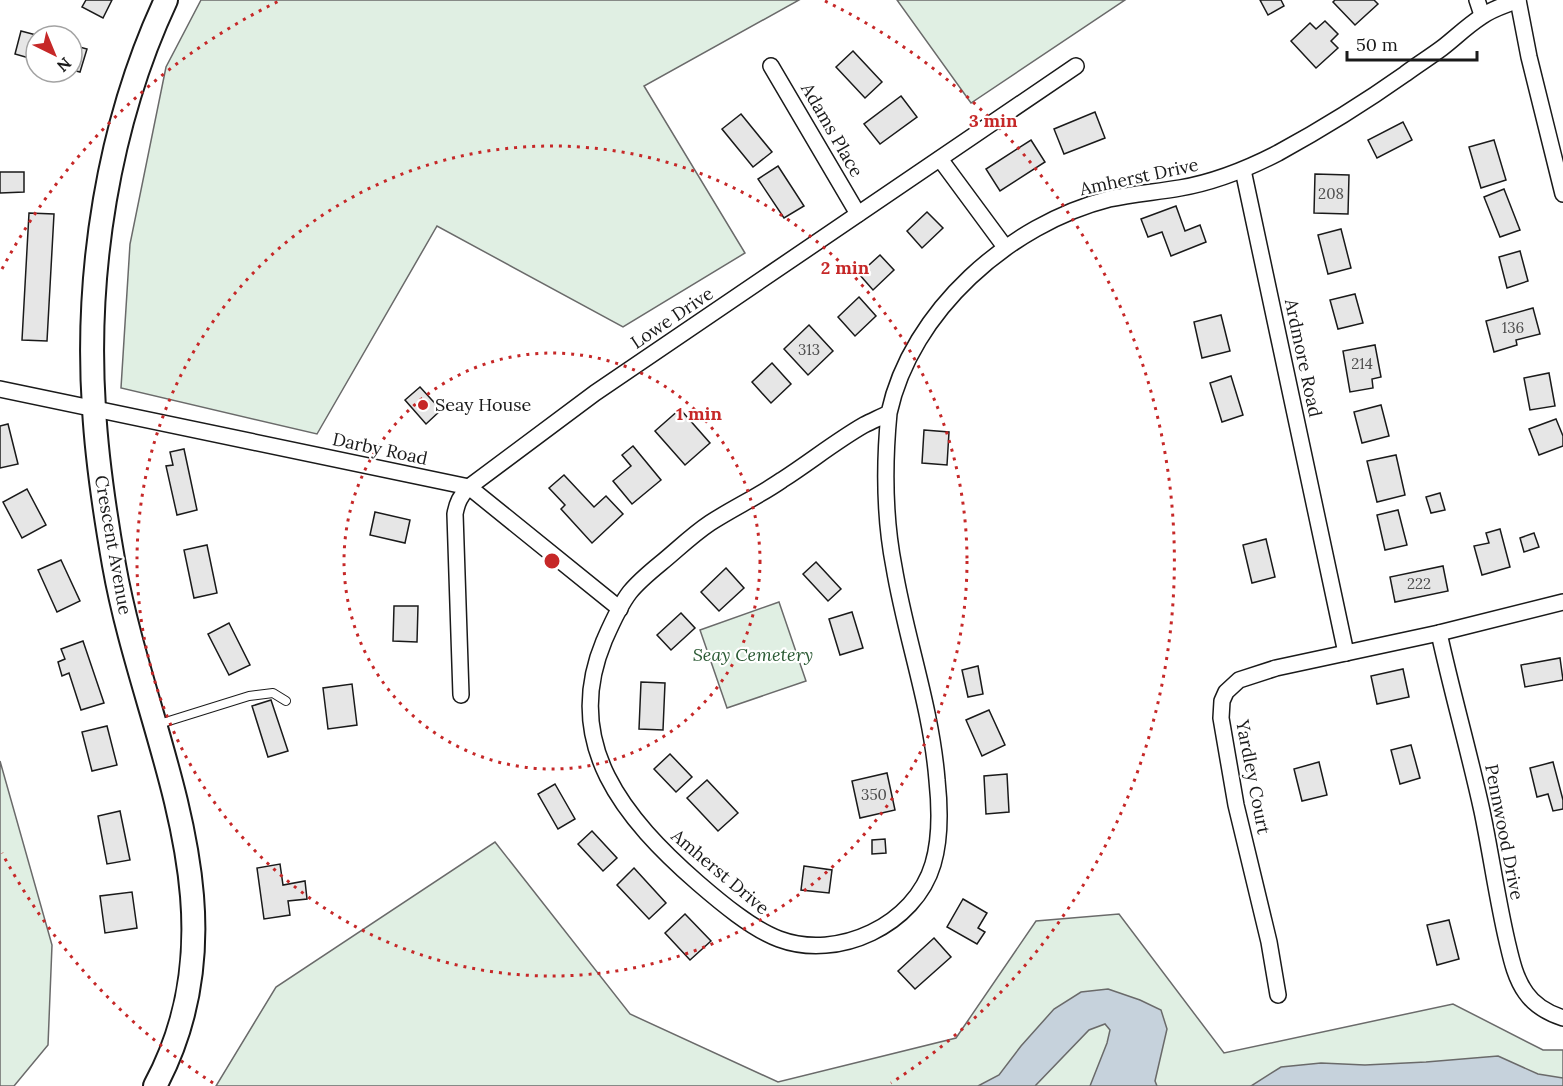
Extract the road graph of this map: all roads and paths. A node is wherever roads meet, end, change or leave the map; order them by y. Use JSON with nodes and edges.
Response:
{"nodes":[{"id":1,"x":166,"y":0,"type":"edge"},
{"id":2,"x":1477,"y":0,"type":"edge"},
{"id":3,"x":1518,"y":0,"type":"edge"},
{"id":4,"x":1482,"y":15,"type":"junction"},
{"id":5,"x":771,"y":66,"type":"dead end"},
{"id":6,"x":1076,"y":66,"type":"dead end"},
{"id":7,"x":940,"y":159,"type":"junction"},
{"id":8,"x":1243,"y":170,"type":"junction"},
{"id":9,"x":1563,"y":194,"type":"edge"},
{"id":10,"x":858,"y":214,"type":"junction"},
{"id":11,"x":1005,"y":247,"type":"junction"},
{"id":12,"x":0,"y":389,"type":"edge"},
{"id":13,"x":94,"y":409,"type":"junction"},
{"id":14,"x":889,"y":413,"type":"junction"},
{"id":15,"x":469,"y":487,"type":"junction"},
{"id":16,"x":1563,"y":602,"type":"edge"},
{"id":17,"x":620,"y":609,"type":"junction"},
{"id":18,"x":1439,"y":633,"type":"junction"},
{"id":19,"x":1346,"y":653,"type":"junction"},
{"id":20,"x":461,"y":695,"type":"dead end"},
{"id":21,"x":286,"y":701,"type":"dead end"},
{"id":22,"x":156,"y":725,"type":"junction"},
{"id":23,"x":1278,"y":995,"type":"dead end"},
{"id":24,"x":1563,"y":1018,"type":"edge"},
{"id":25,"x":155,"y":1086,"type":"edge"}],
"edges":[{"from":1,"to":13,"type":"street","name":"Crescent Avenue"},
{"from":2,"to":4,"type":"street"},
{"from":3,"to":4,"type":"street"},
{"from":3,"to":9,"type":"street"},
{"from":4,"to":8,"type":"street"},
{"from":5,"to":10,"type":"street","name":"Adams Place"},
{"from":6,"to":7,"type":"street","name":"Lowe Drive"},
{"from":7,"to":10,"type":"street","name":"Lowe Drive"},
{"from":7,"to":11,"type":"street"},
{"from":8,"to":11,"type":"street","name":"Amherst Drive"},
{"from":8,"to":19,"type":"street","name":"Ardmore Road"},
{"from":10,"to":15,"type":"street","name":"Lowe Drive"},
{"from":11,"to":14,"type":"street","name":"Amherst Drive"},
{"from":12,"to":13,"type":"street","name":"Darby Road"},
{"from":13,"to":15,"type":"street","name":"Darby Road"},
{"from":13,"to":22,"type":"street","name":"Crescent Avenue"},
{"from":14,"to":17,"type":"street","name":"Amherst Drive"},
{"from":14,"to":17,"type":"street","name":"Amherst Drive"},
{"from":15,"to":17,"type":"street","name":"Darby Road"},
{"from":15,"to":20,"type":"street","name":"Lowe Drive"},
{"from":16,"to":18,"type":"street"},
{"from":18,"to":19,"type":"street"},
{"from":18,"to":24,"type":"street","name":"Pennwood Drive"},
{"from":19,"to":23,"type":"street","name":"Yardley Court"},
{"from":21,"to":22,"type":"lane"},
{"from":22,"to":25,"type":"street","name":"Crescent Avenue"}]}
